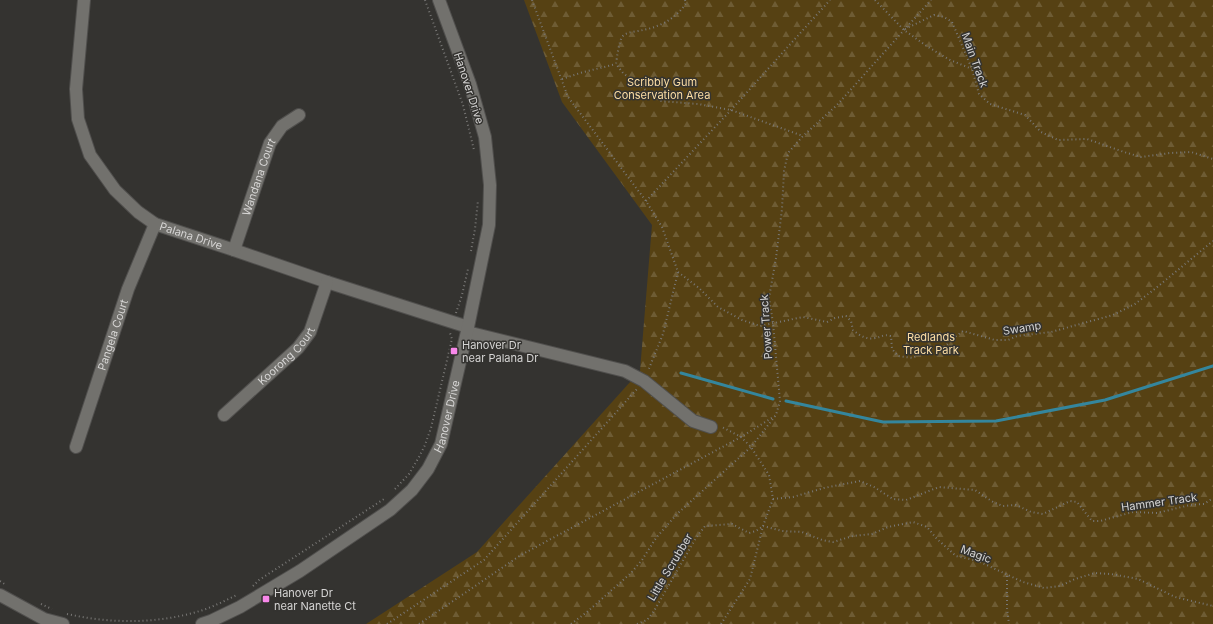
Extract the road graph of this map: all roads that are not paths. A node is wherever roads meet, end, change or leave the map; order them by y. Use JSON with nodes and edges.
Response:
{"nodes":[{"id":1,"x":84,"y":0,"type":"edge"},
{"id":2,"x":439,"y":0,"type":"edge"},
{"id":3,"x":299,"y":115,"type":"dead end"},
{"id":4,"x":155,"y":224,"type":"junction"},
{"id":5,"x":234,"y":250,"type":"junction"},
{"id":6,"x":327,"y":282,"type":"junction"},
{"id":7,"x":467,"y":329,"type":"junction"},
{"id":8,"x":224,"y":415,"type":"dead end"},
{"id":9,"x":711,"y":427,"type":"road end"},
{"id":10,"x":76,"y":447,"type":"dead end"},
{"id":11,"x":0,"y":596,"type":"edge"},
{"id":12,"x":65,"y":619,"type":"edge"},
{"id":13,"x":202,"y":624,"type":"edge"}],
"edges":[{"from":1,"to":4,"type":"street","name":"Palana Drive"},
{"from":2,"to":7,"type":"street","name":"Hanover Drive"},
{"from":3,"to":5,"type":"street","name":"Wandana Court"},
{"from":4,"to":5,"type":"street","name":"Palana Drive"},
{"from":4,"to":10,"type":"street","name":"Pangela Court"},
{"from":5,"to":6,"type":"street","name":"Palana Drive"},
{"from":6,"to":7,"type":"street","name":"Palana Drive"},
{"from":6,"to":8,"type":"street","name":"Koorong Court"},
{"from":7,"to":9,"type":"street","name":"Palana Drive"},
{"from":7,"to":13,"type":"street","name":"Hanover Drive"},
{"from":11,"to":12,"type":"street"}]}
